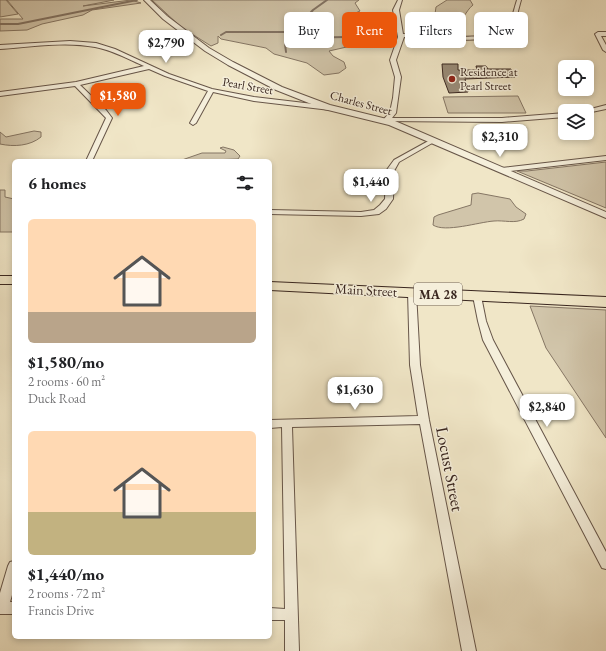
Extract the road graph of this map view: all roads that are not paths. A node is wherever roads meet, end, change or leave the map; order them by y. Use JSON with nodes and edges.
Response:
{"nodes":[{"id":1,"x":147,"y":0,"type":"edge"},
{"id":2,"x":400,"y":0,"type":"edge"},
{"id":3,"x":519,"y":0,"type":"edge"},
{"id":4,"x":606,"y":34,"type":"edge"},
{"id":5,"x":401,"y":35,"type":"junction"},
{"id":6,"x":0,"y":46,"type":"edge"},
{"id":7,"x":606,"y":50,"type":"edge"},
{"id":8,"x":148,"y":66,"type":"junction"},
{"id":9,"x":76,"y":84,"type":"junction"},
{"id":10,"x":211,"y":90,"type":"junction"},
{"id":11,"x":0,"y":94,"type":"edge"},
{"id":12,"x":606,"y":107,"type":"edge"},
{"id":13,"x":332,"y":108,"type":"junction"},
{"id":14,"x":594,"y":109,"type":"edge"},
{"id":15,"x":558,"y":116,"type":"edge"},
{"id":16,"x":418,"y":119,"type":"junction"},
{"id":17,"x":386,"y":120,"type":"junction"},
{"id":18,"x":193,"y":123,"type":"dead end"},
{"id":19,"x":403,"y":127,"type":"junction"},
{"id":20,"x":432,"y":140,"type":"junction"},
{"id":21,"x":606,"y":158,"type":"edge"},
{"id":22,"x":90,"y":159,"type":"edge"},
{"id":23,"x":502,"y":170,"type":"junction"},
{"id":24,"x":272,"y":212,"type":"edge"},
{"id":25,"x":606,"y":215,"type":"edge"},
{"id":26,"x":0,"y":280,"type":"edge"},
{"id":27,"x":12,"y":280,"type":"edge"},
{"id":28,"x":272,"y":286,"type":"edge"},
{"id":29,"x":412,"y":292,"type":"junction"},
{"id":30,"x":477,"y":296,"type":"junction"},
{"id":31,"x":606,"y":302,"type":"edge"},
{"id":32,"x":424,"y":420,"type":"junction"},
{"id":33,"x":288,"y":423,"type":"junction"},
{"id":34,"x":272,"y":424,"type":"edge"},
{"id":35,"x":606,"y":564,"type":"edge"},
{"id":36,"x":12,"y":575,"type":"edge"},
{"id":37,"x":5,"y":608,"type":"edge"},
{"id":38,"x":272,"y":614,"type":"edge"},
{"id":39,"x":292,"y":615,"type":"junction"},
{"id":40,"x":292,"y":651,"type":"edge"},
{"id":41,"x":470,"y":651,"type":"edge"}],
"edges":[{"from":1,"to":13,"type":"street","name":"Charles Street"},
{"from":2,"to":5,"type":"street"},
{"from":3,"to":5,"type":"street"},
{"from":4,"to":7,"type":"street"},
{"from":5,"to":17,"type":"street"},
{"from":6,"to":8,"type":"street","name":"Pearl Street"},
{"from":8,"to":9,"type":"street"},
{"from":8,"to":10,"type":"street","name":"Pearl Street"},
{"from":9,"to":11,"type":"street"},
{"from":9,"to":22,"type":"street"},
{"from":10,"to":13,"type":"street","name":"Pearl Street"},
{"from":10,"to":18,"type":"street"},
{"from":12,"to":14,"type":"street"},
{"from":13,"to":17,"type":"street","name":"Charles Street"},
{"from":15,"to":16,"type":"street"},
{"from":16,"to":17,"type":"street"},
{"from":16,"to":19,"type":"street"},
{"from":17,"to":19,"type":"street","name":"Charles Street"},
{"from":19,"to":20,"type":"street","name":"Charles Street"},
{"from":20,"to":23,"type":"street","name":"Charles Street"},
{"from":20,"to":24,"type":"street"},
{"from":21,"to":23,"type":"street"},
{"from":23,"to":25,"type":"street","name":"Charles Street"},
{"from":26,"to":27,"type":"main road"},
{"from":28,"to":29,"type":"main road","name":"Main Street","number":"MA 28"},
{"from":29,"to":30,"type":"main road","name":"Main Street","number":"MA 28"},
{"from":29,"to":32,"type":"street","name":"Locust Street"},
{"from":30,"to":31,"type":"main road","name":"Main Street","number":"MA 28"},
{"from":30,"to":35,"type":"street"},
{"from":32,"to":33,"type":"street"},
{"from":32,"to":41,"type":"street","name":"Locust Street"},
{"from":33,"to":34,"type":"street"},
{"from":33,"to":39,"type":"street"},
{"from":36,"to":37,"type":"street"},
{"from":38,"to":39,"type":"street"},
{"from":39,"to":40,"type":"street"}]}
